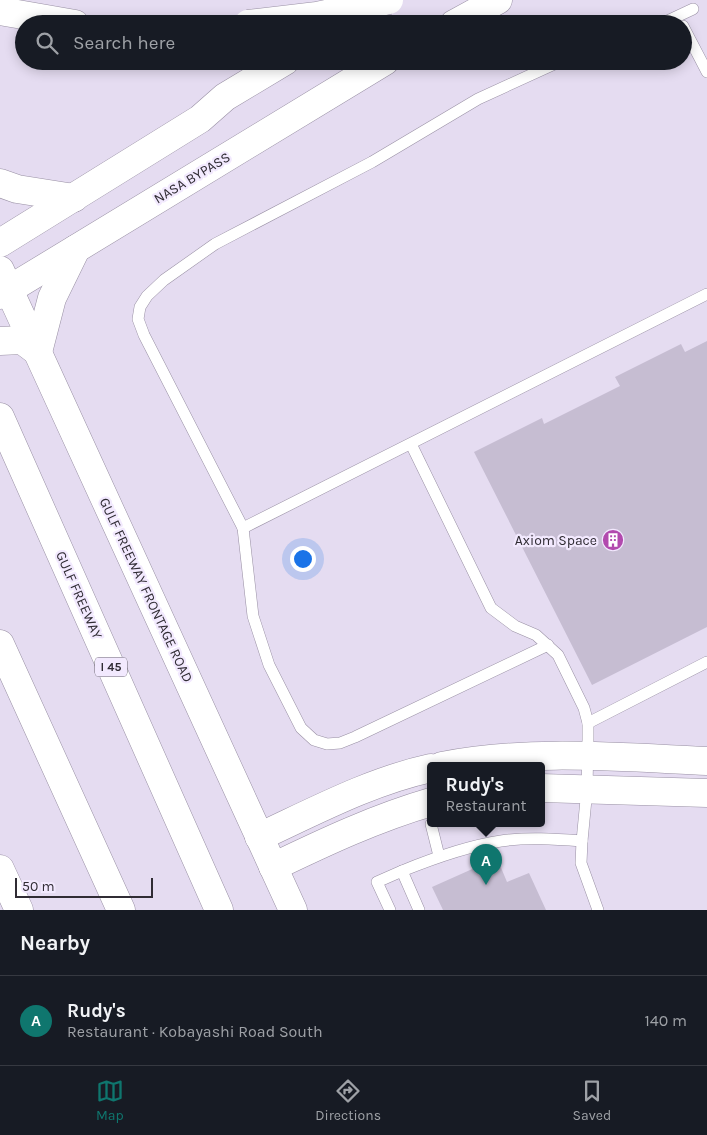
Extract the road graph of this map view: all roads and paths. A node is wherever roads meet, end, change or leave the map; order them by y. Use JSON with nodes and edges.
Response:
{"nodes":[{"id":1,"x":382,"y":0,"type":"edge"},
{"id":2,"x":389,"y":0,"type":"edge"},
{"id":3,"x":498,"y":0,"type":"edge"},
{"id":4,"x":693,"y":9,"type":"dead end"},
{"id":5,"x":0,"y":12,"type":"edge"},
{"id":6,"x":19,"y":15,"type":"edge"},
{"id":7,"x":322,"y":15,"type":"edge"},
{"id":8,"x":360,"y":15,"type":"edge"},
{"id":9,"x":470,"y":15,"type":"edge"},
{"id":10,"x":687,"y":15,"type":"edge"},
{"id":11,"x":692,"y":43,"type":"edge"},
{"id":12,"x":270,"y":70,"type":"edge"},
{"id":13,"x":370,"y":70,"type":"edge"},
{"id":14,"x":541,"y":70,"type":"edge"},
{"id":15,"x":707,"y":72,"type":"edge"},
{"id":16,"x":0,"y":183,"type":"edge"},
{"id":17,"x":74,"y":198,"type":"junction"},
{"id":18,"x":0,"y":243,"type":"edge"},
{"id":19,"x":76,"y":249,"type":"junction"},
{"id":20,"x":3,"y":285,"type":"edge"},
{"id":21,"x":707,"y":294,"type":"edge"},
{"id":22,"x":0,"y":341,"type":"edge"},
{"id":23,"x":38,"y":352,"type":"junction"},
{"id":24,"x":2,"y":420,"type":"edge"},
{"id":25,"x":410,"y":444,"type":"junction"},
{"id":26,"x":243,"y":528,"type":"junction"},
{"id":27,"x":0,"y":644,"type":"edge"},
{"id":28,"x":548,"y":645,"type":"junction"},
{"id":29,"x":707,"y":662,"type":"edge"},
{"id":30,"x":588,"y":723,"type":"junction"},
{"id":31,"x":587,"y":756,"type":"junction"},
{"id":32,"x":707,"y":761,"type":"edge"},
{"id":33,"x":471,"y":762,"type":"edge"},
{"id":34,"x":427,"y":769,"type":"edge"},
{"id":35,"x":545,"y":788,"type":"edge"},
{"id":36,"x":586,"y":789,"type":"junction"},
{"id":37,"x":707,"y":793,"type":"edge"},
{"id":38,"x":427,"y":813,"type":"edge"},
{"id":39,"x":433,"y":827,"type":"edge"},
{"id":40,"x":259,"y":837,"type":"junction"},
{"id":41,"x":582,"y":841,"type":"junction"},
{"id":42,"x":439,"y":856,"type":"junction"},
{"id":43,"x":273,"y":867,"type":"junction"},
{"id":44,"x":0,"y":869,"type":"edge"},
{"id":45,"x":402,"y":872,"type":"junction"},
{"id":46,"x":19,"y":910,"type":"edge"},
{"id":47,"x":121,"y":910,"type":"edge"},
{"id":48,"x":220,"y":910,"type":"edge"},
{"id":49,"x":293,"y":910,"type":"edge"},
{"id":50,"x":390,"y":910,"type":"edge"},
{"id":51,"x":419,"y":910,"type":"edge"},
{"id":52,"x":598,"y":910,"type":"edge"}],
"edges":[{"from":1,"to":8,"type":"main road"},
{"from":2,"to":7,"type":"main road","bridge":true},
{"from":3,"to":9,"type":"main road"},
{"from":4,"to":10,"type":"lane"},
{"from":5,"to":6,"type":"main road"},
{"from":11,"to":15,"type":"lane"},
{"from":12,"to":17,"type":"main road"},
{"from":13,"to":19,"type":"main road","name":"NASA BYPASS"},
{"from":14,"to":26,"type":"lane"},
{"from":16,"to":17,"type":"main road"},
{"from":17,"to":18,"type":"main road"},
{"from":19,"to":20,"type":"main road","name":"NASA BYPASS"},
{"from":19,"to":23,"type":"main road"},
{"from":20,"to":23,"type":"main road","name":"GULF FREEWAY FRONTAGE ROAD"},
{"from":21,"to":25,"type":"lane"},
{"from":22,"to":23,"type":"main road"},
{"from":23,"to":40,"type":"main road","name":"GULF FREEWAY FRONTAGE ROAD"},
{"from":24,"to":48,"type":"main road","name":"GULF FREEWAY","number":"I 45"},
{"from":25,"to":26,"type":"lane"},
{"from":25,"to":28,"type":"lane"},
{"from":26,"to":28,"type":"lane"},
{"from":27,"to":47,"type":"main road"},
{"from":28,"to":30,"type":"lane"},
{"from":29,"to":30,"type":"lane"},
{"from":30,"to":31,"type":"lane"},
{"from":31,"to":32,"type":"main road"},
{"from":31,"to":33,"type":"main road"},
{"from":31,"to":36,"type":"lane"},
{"from":34,"to":40,"type":"main road"},
{"from":35,"to":36,"type":"main road"},
{"from":36,"to":37,"type":"main road"},
{"from":36,"to":41,"type":"lane"},
{"from":38,"to":43,"type":"main road"},
{"from":39,"to":42,"type":"lane"},
{"from":40,"to":43,"type":"main road","name":"GULF FREEWAY FRONTAGE ROAD"},
{"from":41,"to":42,"type":"lane"},
{"from":41,"to":52,"type":"lane"},
{"from":42,"to":45,"type":"lane"},
{"from":43,"to":49,"type":"main road","name":"GULF FREEWAY FRONTAGE ROAD"},
{"from":44,"to":46,"type":"main road"},
{"from":45,"to":50,"type":"lane"},
{"from":45,"to":51,"type":"lane"}]}
